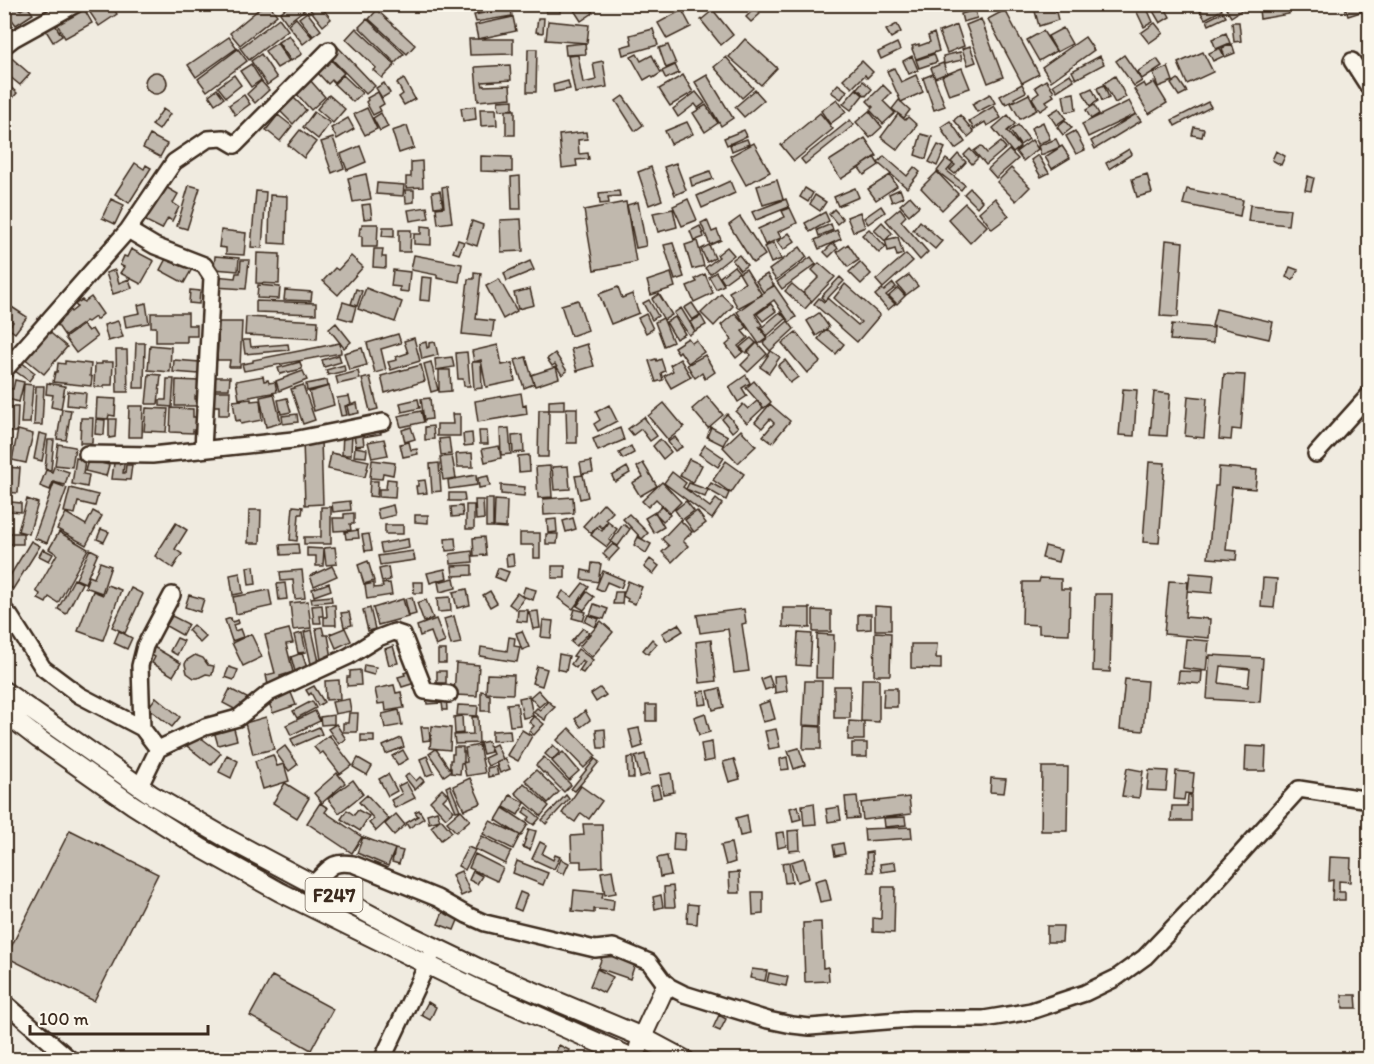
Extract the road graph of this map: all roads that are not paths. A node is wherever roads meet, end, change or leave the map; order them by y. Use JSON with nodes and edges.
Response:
{"nodes":[{"id":1,"x":76,"y":4,"type":"edge"},
{"id":2,"x":4,"y":46,"type":"edge"},
{"id":3,"x":328,"y":50,"type":"dead end"},
{"id":4,"x":1352,"y":62,"type":"dead end"},
{"id":5,"x":1370,"y":89,"type":"edge"},
{"id":6,"x":128,"y":230,"type":"junction"},
{"id":7,"x":4,"y":370,"type":"edge"},
{"id":8,"x":1369,"y":396,"type":"edge"},
{"id":9,"x":383,"y":422,"type":"dead end"},
{"id":10,"x":203,"y":449,"type":"junction"},
{"id":11,"x":87,"y":454,"type":"dead end"},
{"id":12,"x":1316,"y":454,"type":"dead end"},
{"id":13,"x":172,"y":595,"type":"dead end"},
{"id":14,"x":4,"y":610,"type":"edge"},
{"id":15,"x":4,"y":691,"type":"edge"},
{"id":16,"x":449,"y":694,"type":"dead end"},
{"id":17,"x":4,"y":712,"type":"edge"},
{"id":18,"x":142,"y":728,"type":"junction"},
{"id":19,"x":158,"y":748,"type":"junction"},
{"id":20,"x":140,"y":786,"type":"junction"},
{"id":21,"x":1370,"y":800,"type":"edge"},
{"id":22,"x":313,"y":884,"type":"junction"},
{"id":23,"x":435,"y":947,"type":"junction"},
{"id":24,"x":427,"y":966,"type":"junction"},
{"id":25,"x":666,"y":985,"type":"junction"},
{"id":26,"x":4,"y":1002,"type":"edge"},
{"id":27,"x":642,"y":1037,"type":"junction"},
{"id":28,"x":71,"y":1059,"type":"edge"},
{"id":29,"x":382,"y":1059,"type":"edge"},
{"id":30,"x":636,"y":1059,"type":"edge"},
{"id":31,"x":685,"y":1059,"type":"edge"}],
"edges":[{"from":1,"to":2,"type":"street"},
{"from":3,"to":6,"type":"street"},
{"from":4,"to":5,"type":"street"},
{"from":6,"to":7,"type":"street"},
{"from":6,"to":10,"type":"street"},
{"from":8,"to":12,"type":"street"},
{"from":9,"to":10,"type":"street"},
{"from":10,"to":11,"type":"street"},
{"from":13,"to":18,"type":"street"},
{"from":14,"to":18,"type":"street"},
{"from":15,"to":20,"type":"main road","number":"F247"},
{"from":16,"to":19,"type":"street"},
{"from":17,"to":24,"type":"main road","number":"F247"},
{"from":18,"to":19,"type":"street"},
{"from":19,"to":20,"type":"street"},
{"from":20,"to":22,"type":"main road","number":"F247"},
{"from":21,"to":25,"type":"street"},
{"from":22,"to":23,"type":"main road","number":"F247"},
{"from":22,"to":25,"type":"street"},
{"from":23,"to":24,"type":"street"},
{"from":23,"to":27,"type":"main road","number":"F247"},
{"from":24,"to":29,"type":"street"},
{"from":24,"to":30,"type":"main road","number":"F247"},
{"from":25,"to":27,"type":"main road"},
{"from":26,"to":28,"type":"street"},
{"from":27,"to":30,"type":"main road"},
{"from":27,"to":31,"type":"main road","number":"F247"}]}
